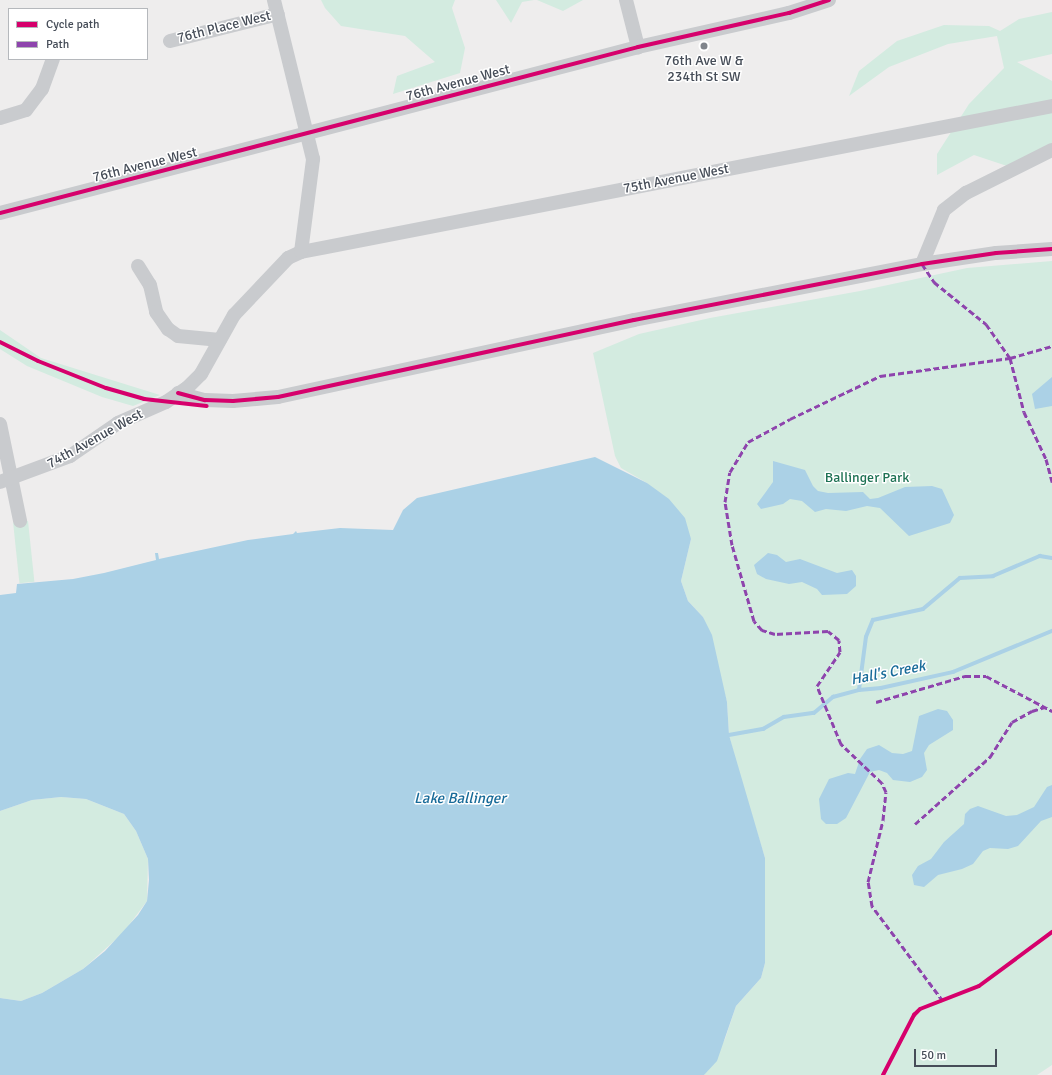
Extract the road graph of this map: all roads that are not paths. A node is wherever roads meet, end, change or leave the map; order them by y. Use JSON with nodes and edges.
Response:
{"nodes":[{"id":1,"x":274,"y":0,"type":"edge"},
{"id":2,"x":626,"y":0,"type":"edge"},
{"id":3,"x":829,"y":0,"type":"edge"},
{"id":4,"x":278,"y":14,"type":"junction"},
{"id":5,"x":170,"y":41,"type":"dead end"},
{"id":6,"x":638,"y":47,"type":"junction"},
{"id":7,"x":53,"y":60,"type":"edge"},
{"id":8,"x":1052,"y":106,"type":"edge"},
{"id":9,"x":0,"y":118,"type":"edge"},
{"id":10,"x":308,"y":134,"type":"junction"},
{"id":11,"x":1052,"y":150,"type":"edge"},
{"id":12,"x":0,"y":213,"type":"edge"},
{"id":13,"x":1052,"y":249,"type":"edge"},
{"id":14,"x":301,"y":252,"type":"junction"},
{"id":15,"x":922,"y":264,"type":"junction"},
{"id":16,"x":138,"y":266,"type":"dead end"},
{"id":17,"x":220,"y":340,"type":"junction"},
{"id":18,"x":178,"y":393,"type":"junction"},
{"id":19,"x":0,"y":424,"type":"edge"},
{"id":20,"x":6,"y":479,"type":"edge"},
{"id":21,"x":20,"y":521,"type":"dead end"}],
"edges":[{"from":1,"to":4,"type":"street"},
{"from":2,"to":6,"type":"street"},
{"from":3,"to":6,"type":"street","name":"76th Avenue West"},
{"from":4,"to":5,"type":"street","name":"76th Place West"},
{"from":4,"to":10,"type":"street"},
{"from":6,"to":10,"type":"street","name":"76th Avenue West"},
{"from":7,"to":9,"type":"street"},
{"from":8,"to":14,"type":"street","name":"75th Avenue West"},
{"from":10,"to":12,"type":"street","name":"76th Avenue West"},
{"from":10,"to":14,"type":"street"},
{"from":11,"to":15,"type":"street"},
{"from":13,"to":15,"type":"street"},
{"from":14,"to":17,"type":"street","name":"75th Avenue West"},
{"from":15,"to":18,"type":"street"},
{"from":16,"to":17,"type":"street"},
{"from":17,"to":18,"type":"street","name":"74th Avenue West"},
{"from":18,"to":20,"type":"street","name":"74th Avenue West"},
{"from":19,"to":20,"type":"street"},
{"from":20,"to":21,"type":"street"}]}
